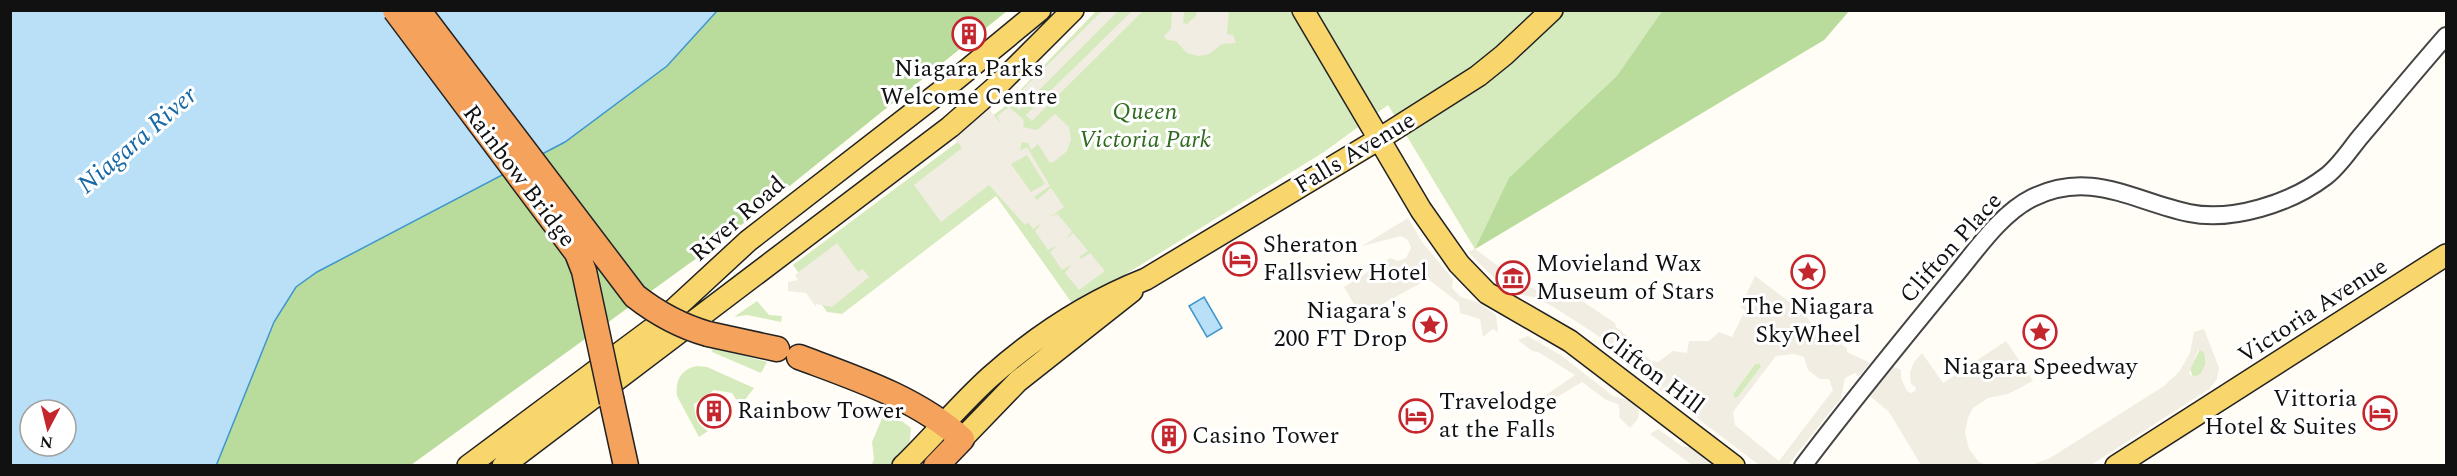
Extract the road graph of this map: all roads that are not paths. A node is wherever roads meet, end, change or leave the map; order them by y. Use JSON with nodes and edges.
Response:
{"nodes":[{"id":1,"x":395,"y":10,"type":"edge"},
{"id":2,"x":418,"y":10,"type":"edge"},
{"id":3,"x":1040,"y":10,"type":"edge"},
{"id":4,"x":1073,"y":10,"type":"edge"},
{"id":5,"x":1303,"y":10,"type":"edge"},
{"id":6,"x":1551,"y":10,"type":"edge"},
{"id":7,"x":2446,"y":36,"type":"edge"},
{"id":8,"x":1379,"y":139,"type":"junction"},
{"id":9,"x":2446,"y":255,"type":"edge"},
{"id":10,"x":954,"y":432,"type":"junction"},
{"id":11,"x":468,"y":465,"type":"edge"},
{"id":12,"x":503,"y":465,"type":"edge"},
{"id":13,"x":626,"y":465,"type":"edge"},
{"id":14,"x":903,"y":465,"type":"edge"},
{"id":15,"x":936,"y":465,"type":"edge"},
{"id":16,"x":1734,"y":465,"type":"edge"},
{"id":17,"x":1803,"y":465,"type":"edge"},
{"id":18,"x":2116,"y":465,"type":"edge"}],
"edges":[{"from":1,"to":13,"type":"highway","name":"Rainbow Bridge","bridge":true},
{"from":2,"to":10,"type":"highway","name":"Rainbow Bridge","bridge":true},
{"from":3,"to":11,"type":"main road","name":"River Road"},
{"from":4,"to":12,"type":"main road","name":"River Road"},
{"from":5,"to":8,"type":"main road","name":"Clifton Hill"},
{"from":6,"to":8,"type":"main road","name":"Falls Avenue"},
{"from":7,"to":17,"type":"street","name":"Clifton Place"},
{"from":8,"to":10,"type":"main road","name":"Falls Avenue"},
{"from":8,"to":16,"type":"main road","name":"Clifton Hill"},
{"from":9,"to":18,"type":"main road","name":"Victoria Avenue"},
{"from":10,"to":14,"type":"main road","name":"Falls Avenue"},
{"from":10,"to":15,"type":"highway","name":"Falls Avenue"}]}
